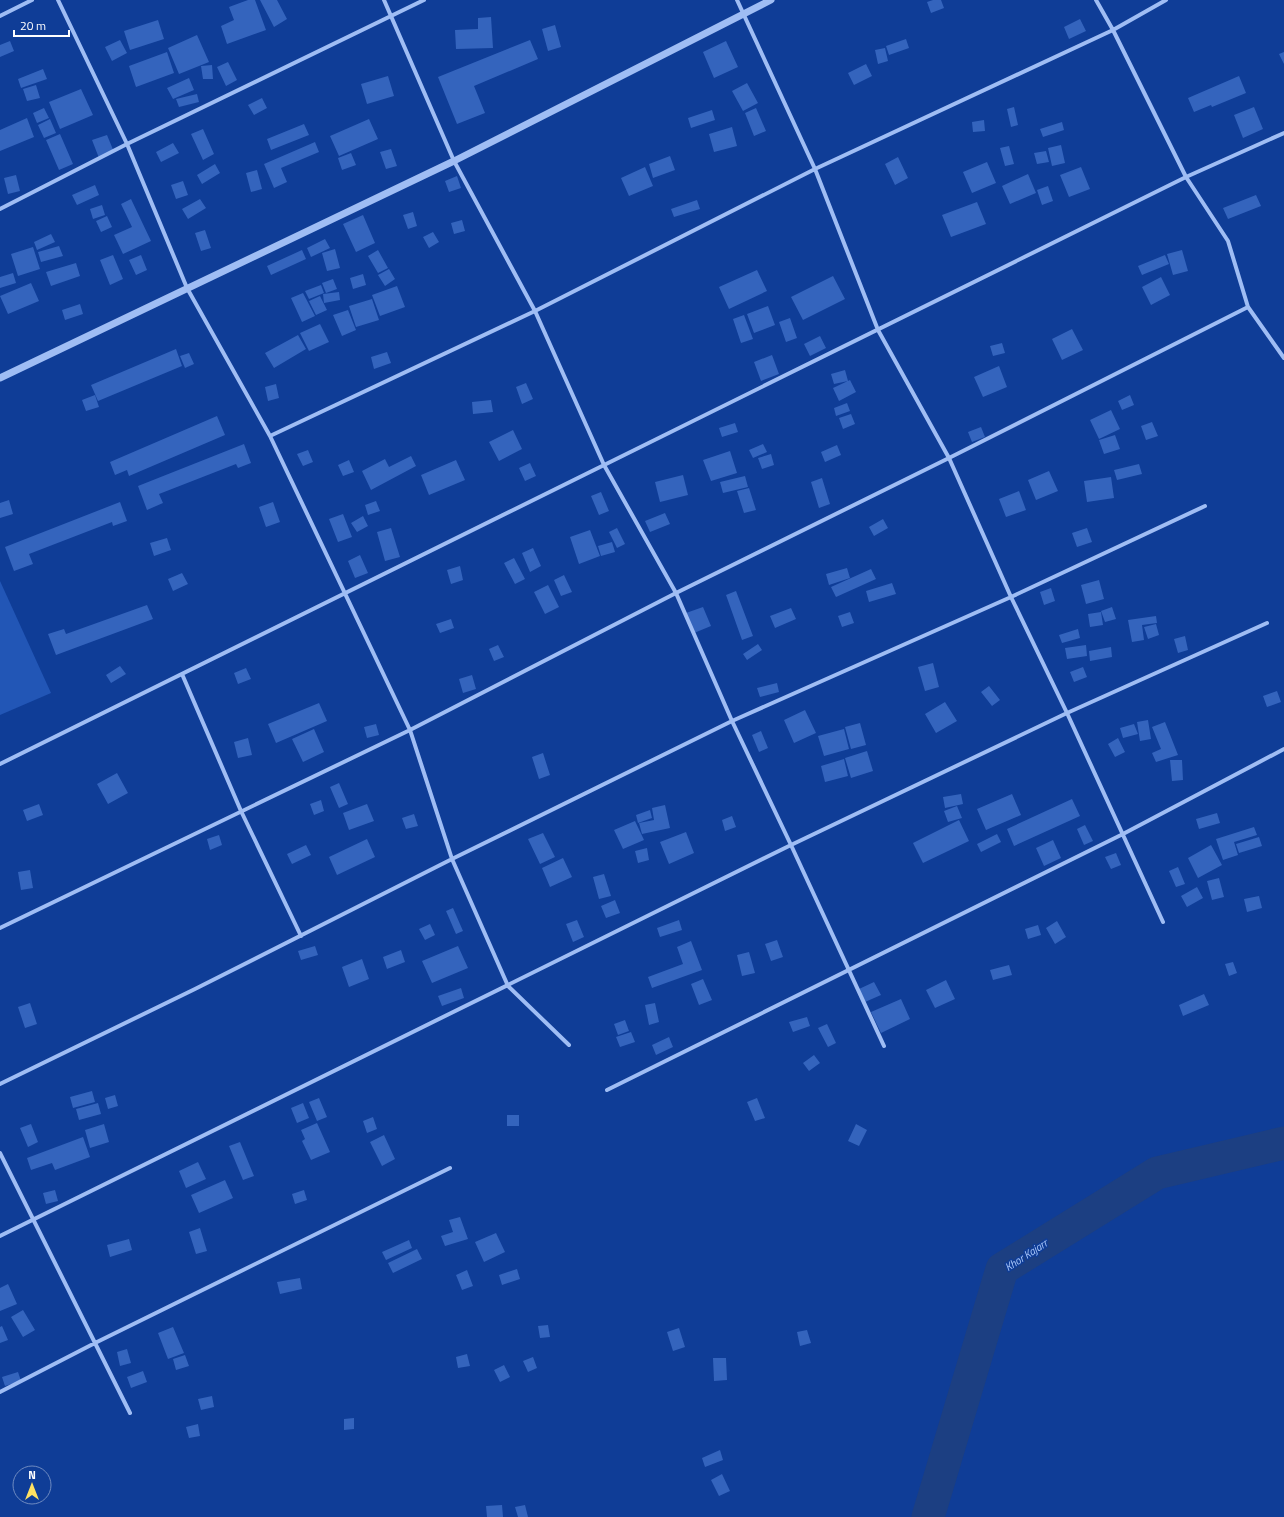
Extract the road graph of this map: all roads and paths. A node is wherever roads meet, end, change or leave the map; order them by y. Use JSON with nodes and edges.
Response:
{"nodes":[{"id":1,"x":32,"y":0,"type":"edge"},
{"id":2,"x":58,"y":0,"type":"edge"},
{"id":3,"x":384,"y":0,"type":"edge"},
{"id":4,"x":424,"y":0,"type":"edge"},
{"id":5,"x":737,"y":0,"type":"edge"},
{"id":6,"x":771,"y":0,"type":"edge"},
{"id":7,"x":1096,"y":0,"type":"edge"},
{"id":8,"x":1166,"y":0,"type":"edge"},
{"id":9,"x":743,"y":14,"type":"junction"},
{"id":10,"x":392,"y":15,"type":"junction"},
{"id":11,"x":0,"y":16,"type":"edge"},
{"id":12,"x":1113,"y":30,"type":"junction"},
{"id":13,"x":1284,"y":133,"type":"edge"},
{"id":14,"x":127,"y":144,"type":"junction"},
{"id":15,"x":454,"y":161,"type":"junction"},
{"id":16,"x":816,"y":169,"type":"junction"},
{"id":17,"x":1186,"y":177,"type":"junction"},
{"id":18,"x":0,"y":209,"type":"edge"},
{"id":19,"x":187,"y":288,"type":"junction"},
{"id":20,"x":1248,"y":307,"type":"junction"},
{"id":21,"x":535,"y":311,"type":"junction"},
{"id":22,"x":878,"y":330,"type":"junction"},
{"id":23,"x":1284,"y":358,"type":"edge"},
{"id":24,"x":0,"y":378,"type":"edge"},
{"id":25,"x":270,"y":436,"type":"junction"},
{"id":26,"x":949,"y":458,"type":"junction"},
{"id":27,"x":604,"y":465,"type":"junction"},
{"id":28,"x":1205,"y":506,"type":"dead end"},
{"id":29,"x":676,"y":593,"type":"junction"},
{"id":30,"x":344,"y":594,"type":"junction"},
{"id":31,"x":1011,"y":597,"type":"junction"},
{"id":32,"x":1267,"y":623,"type":"dead end"},
{"id":33,"x":182,"y":674,"type":"junction"},
{"id":34,"x":1067,"y":713,"type":"junction"},
{"id":35,"x":732,"y":721,"type":"junction"},
{"id":36,"x":410,"y":730,"type":"junction"},
{"id":37,"x":1284,"y":749,"type":"edge"},
{"id":38,"x":0,"y":764,"type":"edge"},
{"id":39,"x":241,"y":811,"type":"junction"},
{"id":40,"x":1123,"y":834,"type":"junction"},
{"id":41,"x":792,"y":845,"type":"junction"},
{"id":42,"x":452,"y":859,"type":"junction"},
{"id":43,"x":1163,"y":922,"type":"dead end"},
{"id":44,"x":0,"y":928,"type":"edge"},
{"id":45,"x":301,"y":936,"type":"junction"},
{"id":46,"x":849,"y":971,"type":"junction"},
{"id":47,"x":508,"y":986,"type":"junction"},
{"id":48,"x":569,"y":1045,"type":"dead end"},
{"id":49,"x":884,"y":1046,"type":"dead end"},
{"id":50,"x":0,"y":1084,"type":"edge"},
{"id":51,"x":607,"y":1090,"type":"dead end"},
{"id":52,"x":0,"y":1153,"type":"edge"},
{"id":53,"x":450,"y":1168,"type":"dead end"},
{"id":54,"x":34,"y":1220,"type":"junction"},
{"id":55,"x":0,"y":1236,"type":"edge"},
{"id":56,"x":95,"y":1343,"type":"junction"},
{"id":57,"x":0,"y":1392,"type":"edge"},
{"id":58,"x":130,"y":1413,"type":"dead end"}],
"edges":[{"from":1,"to":11,"type":"street"},
{"from":2,"to":14,"type":"street"},
{"from":3,"to":10,"type":"street"},
{"from":4,"to":10,"type":"street"},
{"from":5,"to":9,"type":"street"},
{"from":6,"to":9,"type":"street"},
{"from":7,"to":12,"type":"street"},
{"from":8,"to":12,"type":"street"},
{"from":9,"to":15,"type":"street"},
{"from":9,"to":16,"type":"street"},
{"from":10,"to":14,"type":"street"},
{"from":10,"to":15,"type":"street"},
{"from":12,"to":16,"type":"street"},
{"from":12,"to":17,"type":"street"},
{"from":13,"to":17,"type":"street"},
{"from":14,"to":18,"type":"street"},
{"from":14,"to":19,"type":"street"},
{"from":15,"to":19,"type":"street"},
{"from":15,"to":21,"type":"street"},
{"from":16,"to":21,"type":"street"},
{"from":16,"to":22,"type":"street"},
{"from":17,"to":20,"type":"street"},
{"from":17,"to":22,"type":"street"},
{"from":19,"to":24,"type":"street"},
{"from":19,"to":25,"type":"street"},
{"from":20,"to":23,"type":"street"},
{"from":20,"to":26,"type":"street"},
{"from":21,"to":25,"type":"street"},
{"from":21,"to":27,"type":"street"},
{"from":22,"to":26,"type":"street"},
{"from":22,"to":27,"type":"street"},
{"from":25,"to":30,"type":"street"},
{"from":26,"to":29,"type":"street"},
{"from":26,"to":31,"type":"street"},
{"from":27,"to":29,"type":"street"},
{"from":27,"to":30,"type":"street"},
{"from":28,"to":31,"type":"street"},
{"from":29,"to":35,"type":"street"},
{"from":29,"to":36,"type":"street"},
{"from":30,"to":33,"type":"street"},
{"from":30,"to":36,"type":"street"},
{"from":31,"to":34,"type":"street"},
{"from":31,"to":35,"type":"street"},
{"from":32,"to":34,"type":"street"},
{"from":33,"to":38,"type":"street"},
{"from":33,"to":39,"type":"street"},
{"from":34,"to":40,"type":"street"},
{"from":34,"to":41,"type":"street"},
{"from":35,"to":41,"type":"street"},
{"from":35,"to":42,"type":"street"},
{"from":36,"to":39,"type":"street"},
{"from":36,"to":42,"type":"street"},
{"from":37,"to":40,"type":"street"},
{"from":39,"to":44,"type":"street"},
{"from":39,"to":45,"type":"street"},
{"from":40,"to":43,"type":"street"},
{"from":40,"to":46,"type":"street"},
{"from":41,"to":46,"type":"street"},
{"from":41,"to":47,"type":"street"},
{"from":42,"to":45,"type":"street"},
{"from":42,"to":47,"type":"street"},
{"from":45,"to":50,"type":"street"},
{"from":46,"to":49,"type":"street"},
{"from":46,"to":51,"type":"street"},
{"from":47,"to":48,"type":"street"},
{"from":47,"to":54,"type":"street"},
{"from":52,"to":54,"type":"street"},
{"from":53,"to":56,"type":"street"},
{"from":54,"to":55,"type":"street"},
{"from":54,"to":56,"type":"street"},
{"from":56,"to":57,"type":"street"},
{"from":56,"to":58,"type":"street"}]}
